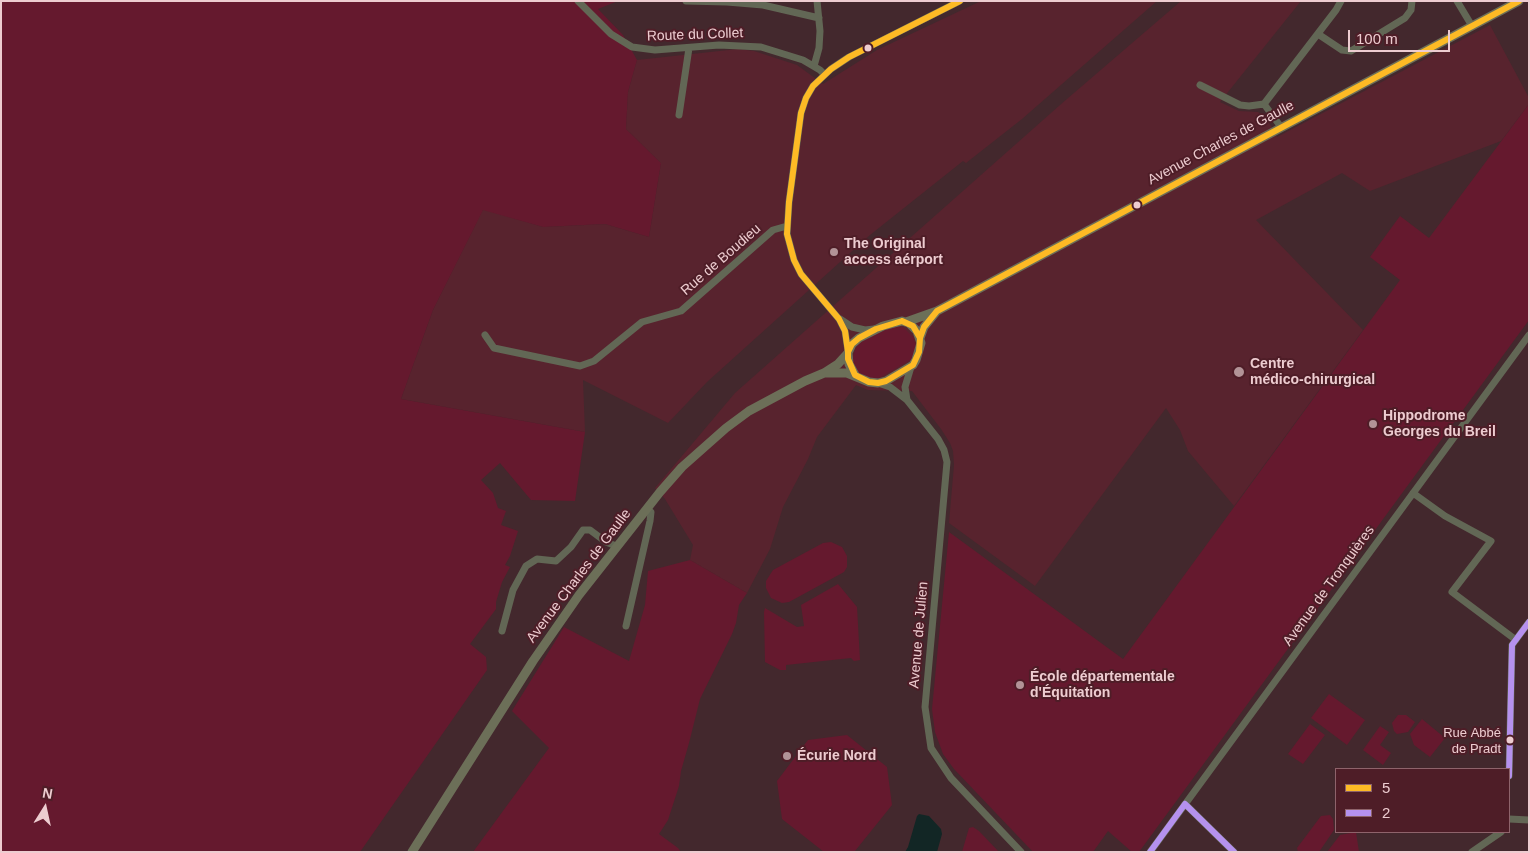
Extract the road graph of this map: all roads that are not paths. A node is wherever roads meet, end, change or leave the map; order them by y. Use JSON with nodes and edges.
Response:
{"nodes":[{"id":1,"x":578,"y":1,"type":"edge"},
{"id":2,"x":686,"y":1,"type":"edge"},
{"id":3,"x":817,"y":1,"type":"edge"},
{"id":4,"x":960,"y":1,"type":"edge"},
{"id":5,"x":1341,"y":1,"type":"edge"},
{"id":6,"x":1412,"y":1,"type":"edge"},
{"id":7,"x":1457,"y":1,"type":"edge"},
{"id":8,"x":1519,"y":1,"type":"edge"},
{"id":9,"x":819,"y":18,"type":"junction"},
{"id":10,"x":1472,"y":26,"type":"junction"},
{"id":11,"x":1318,"y":34,"type":"junction"},
{"id":12,"x":690,"y":48,"type":"junction"},
{"id":13,"x":814,"y":66,"type":"junction"},
{"id":14,"x":824,"y":74,"type":"junction"},
{"id":15,"x":1200,"y":85,"type":"dead end"},
{"id":16,"x":1264,"y":104,"type":"junction"},
{"id":17,"x":679,"y":116,"type":"dead end"},
{"id":18,"x":1281,"y":127,"type":"junction"},
{"id":19,"x":787,"y":226,"type":"junction"},
{"id":20,"x":937,"y":311,"type":"junction"},
{"id":21,"x":839,"y":319,"type":"junction"},
{"id":22,"x":906,"y":322,"type":"junction"},
{"id":23,"x":876,"y":329,"type":"junction"},
{"id":24,"x":485,"y":335,"type":"dead end"},
{"id":25,"x":920,"y":338,"type":"junction"},
{"id":26,"x":1527,"y":339,"type":"edge"},
{"id":27,"x":848,"y":352,"type":"junction"},
{"id":28,"x":911,"y":366,"type":"junction"},
{"id":29,"x":824,"y":373,"type":"junction"},
{"id":30,"x":855,"y":375,"type":"junction"},
{"id":31,"x":878,"y":383,"type":"junction"},
{"id":32,"x":907,"y":400,"type":"junction"},
{"id":33,"x":1413,"y":493,"type":"junction"},
{"id":34,"x":647,"y":509,"type":"junction"},
{"id":35,"x":616,"y":546,"type":"junction"},
{"id":36,"x":1529,"y":622,"type":"edge"},
{"id":37,"x":626,"y":626,"type":"dead end"},
{"id":38,"x":502,"y":631,"type":"dead end"},
{"id":39,"x":1516,"y":640,"type":"junction"},
{"id":40,"x":1509,"y":768,"type":"edge"},
{"id":41,"x":1185,"y":804,"type":"junction"},
{"id":42,"x":1510,"y":819,"type":"edge"},
{"id":43,"x":1529,"y":820,"type":"edge"},
{"id":44,"x":1500,"y":833,"type":"edge"},
{"id":45,"x":412,"y":852,"type":"edge"},
{"id":46,"x":1021,"y":852,"type":"edge"},
{"id":47,"x":1150,"y":852,"type":"edge"},
{"id":48,"x":1234,"y":852,"type":"edge"},
{"id":49,"x":1472,"y":852,"type":"edge"}],
"edges":[{"from":1,"to":12,"type":"street","name":"Route du Collet"},
{"from":2,"to":9,"type":"street"},
{"from":3,"to":9,"type":"street"},
{"from":4,"to":14,"type":"street"},
{"from":5,"to":11,"type":"street"},
{"from":6,"to":11,"type":"street"},
{"from":7,"to":10,"type":"street"},
{"from":8,"to":10,"type":"main road","name":"Avenue Charles de Gaulle"},
{"from":9,"to":13,"type":"street"},
{"from":10,"to":18,"type":"main road","name":"Avenue Charles de Gaulle"},
{"from":11,"to":16,"type":"street"},
{"from":12,"to":13,"type":"street","name":"Route du Collet"},
{"from":12,"to":17,"type":"street"},
{"from":13,"to":14,"type":"street","name":"Route du Collet"},
{"from":14,"to":19,"type":"street"},
{"from":15,"to":16,"type":"street"},
{"from":16,"to":18,"type":"street"},
{"from":18,"to":20,"type":"main road","name":"Avenue Charles de Gaulle"},
{"from":19,"to":21,"type":"street"},
{"from":19,"to":24,"type":"street","name":"Rue de Boudieu"},
{"from":20,"to":22,"type":"main road","name":"Avenue Charles de Gaulle"},
{"from":20,"to":25,"type":"main road","name":"Avenue Charles de Gaulle"},
{"from":21,"to":23,"type":"street"},
{"from":21,"to":27,"type":"street"},
{"from":22,"to":23,"type":"main road"},
{"from":22,"to":25,"type":"main road"},
{"from":23,"to":27,"type":"main road"},
{"from":25,"to":28,"type":"main road"},
{"from":26,"to":33,"type":"street","name":"Avenue de Tronquières"},
{"from":27,"to":29,"type":"main road","name":"Avenue Charles de Gaulle"},
{"from":27,"to":30,"type":"main road"},
{"from":28,"to":31,"type":"main road"},
{"from":28,"to":32,"type":"street"},
{"from":29,"to":30,"type":"main road","name":"Avenue Charles de Gaulle"},
{"from":29,"to":34,"type":"main road","name":"Avenue Charles de Gaulle"},
{"from":30,"to":31,"type":"main road"},
{"from":31,"to":32,"type":"street","name":"Avenue de Julien"},
{"from":32,"to":46,"type":"street","name":"Avenue de Julien"},
{"from":33,"to":39,"type":"street"},
{"from":33,"to":41,"type":"street","name":"Avenue de Tronquières"},
{"from":34,"to":35,"type":"main road","name":"Avenue Charles de Gaulle"},
{"from":34,"to":37,"type":"street"},
{"from":35,"to":38,"type":"street"},
{"from":35,"to":45,"type":"main road","name":"Avenue Charles de Gaulle"},
{"from":36,"to":39,"type":"street"},
{"from":39,"to":40,"type":"street"},
{"from":41,"to":47,"type":"street","name":"Avenue de Tronquières"},
{"from":41,"to":48,"type":"street"},
{"from":42,"to":43,"type":"street"},
{"from":44,"to":49,"type":"street"}]}
